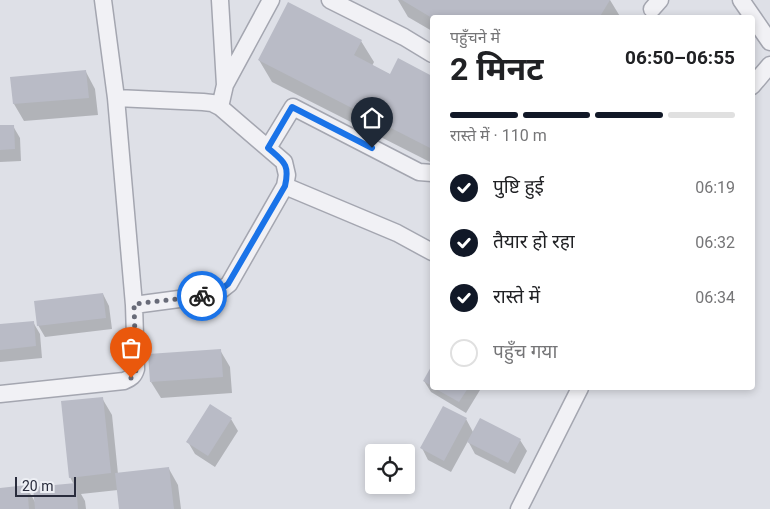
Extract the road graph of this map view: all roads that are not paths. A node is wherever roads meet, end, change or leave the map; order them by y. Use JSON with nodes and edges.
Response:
{"nodes":[{"id":1,"x":103,"y":0,"type":"edge"},
{"id":2,"x":220,"y":0,"type":"edge"},
{"id":3,"x":271,"y":0,"type":"edge"},
{"id":4,"x":330,"y":0,"type":"edge"},
{"id":5,"x":741,"y":0,"type":"edge"},
{"id":6,"x":751,"y":15,"type":"edge"},
{"id":7,"x":755,"y":20,"type":"edge"},
{"id":8,"x":770,"y":42,"type":"edge"},
{"id":9,"x":430,"y":53,"type":"edge"},
{"id":10,"x":770,"y":65,"type":"edge"},
{"id":11,"x":755,"y":82,"type":"edge"},
{"id":12,"x":225,"y":85,"type":"junction"},
{"id":13,"x":116,"y":98,"type":"junction"},
{"id":14,"x":220,"y":107,"type":"junction"},
{"id":15,"x":268,"y":148,"type":"junction"},
{"id":16,"x":430,"y":173,"type":"edge"},
{"id":17,"x":285,"y":186,"type":"junction"},
{"id":18,"x":430,"y":251,"type":"edge"},
{"id":19,"x":134,"y":304,"type":"junction"},
{"id":20,"x":579,"y":390,"type":"edge"},
{"id":21,"x":0,"y":394,"type":"edge"},
{"id":22,"x":519,"y":509,"type":"edge"}],
"edges":[{"from":1,"to":13,"type":"street"},
{"from":2,"to":12,"type":"street"},
{"from":3,"to":12,"type":"street"},
{"from":4,"to":9,"type":"street"},
{"from":5,"to":6,"type":"street"},
{"from":7,"to":8,"type":"street"},
{"from":10,"to":11,"type":"street"},
{"from":12,"to":14,"type":"street"},
{"from":13,"to":14,"type":"street"},
{"from":13,"to":19,"type":"street"},
{"from":14,"to":15,"type":"street"},
{"from":15,"to":16,"type":"street"},
{"from":15,"to":17,"type":"street"},
{"from":17,"to":18,"type":"street"},
{"from":17,"to":19,"type":"street"},
{"from":19,"to":21,"type":"street"},
{"from":20,"to":22,"type":"street"}]}
